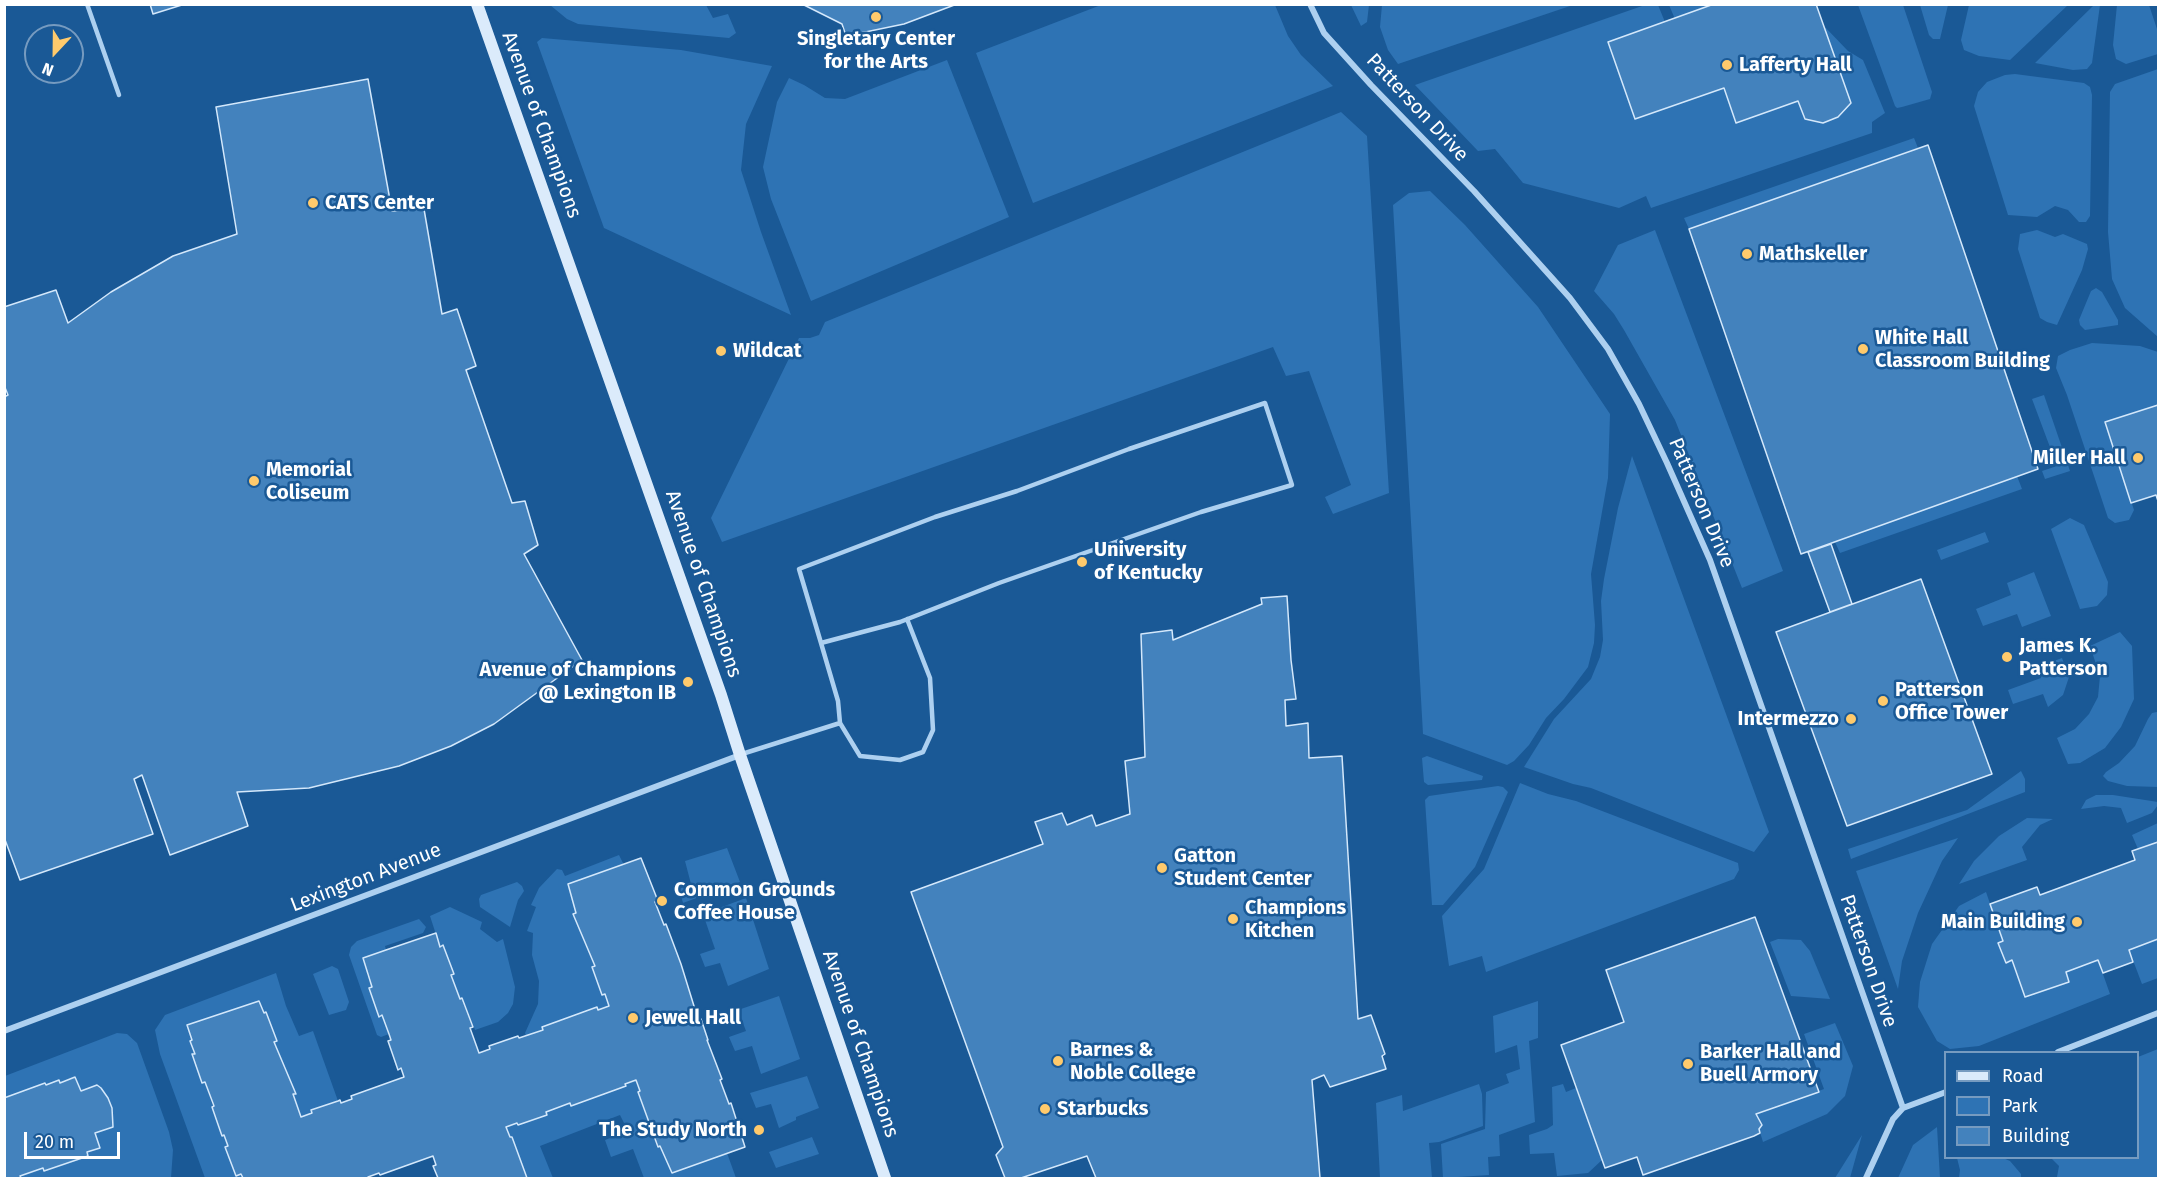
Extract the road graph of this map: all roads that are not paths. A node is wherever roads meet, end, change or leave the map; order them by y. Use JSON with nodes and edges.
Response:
{"nodes":[{"id":1,"x":87,"y":4,"type":"edge"},
{"id":2,"x":477,"y":4,"type":"edge"},
{"id":3,"x":1310,"y":4,"type":"edge"},
{"id":4,"x":119,"y":95,"type":"dead end"},
{"id":5,"x":907,"y":619,"type":"junction"},
{"id":6,"x":821,"y":643,"type":"junction"},
{"id":7,"x":840,"y":723,"type":"junction"},
{"id":8,"x":740,"y":755,"type":"junction"},
{"id":9,"x":2158,"y":1013,"type":"edge"},
{"id":10,"x":4,"y":1031,"type":"edge"},
{"id":11,"x":2063,"y":1051,"type":"edge"},
{"id":12,"x":1944,"y":1093,"type":"edge"},
{"id":13,"x":1903,"y":1108,"type":"junction"},
{"id":14,"x":882,"y":1178,"type":"edge"},
{"id":15,"x":1866,"y":1179,"type":"edge"}],
"edges":[{"from":1,"to":4,"type":"lane"},
{"from":2,"to":8,"type":"main road","name":"Avenue of Champions"},
{"from":3,"to":13,"type":"street","name":"Patterson Drive"},
{"from":5,"to":6,"type":"lane"},
{"from":5,"to":6,"type":"lane"},
{"from":5,"to":7,"type":"lane"},
{"from":6,"to":7,"type":"lane"},
{"from":7,"to":8,"type":"lane"},
{"from":8,"to":10,"type":"street","name":"Lexington Avenue"},
{"from":8,"to":14,"type":"main road","name":"Avenue of Champions"},
{"from":9,"to":11,"type":"street"},
{"from":12,"to":13,"type":"street"},
{"from":13,"to":15,"type":"street"}]}
